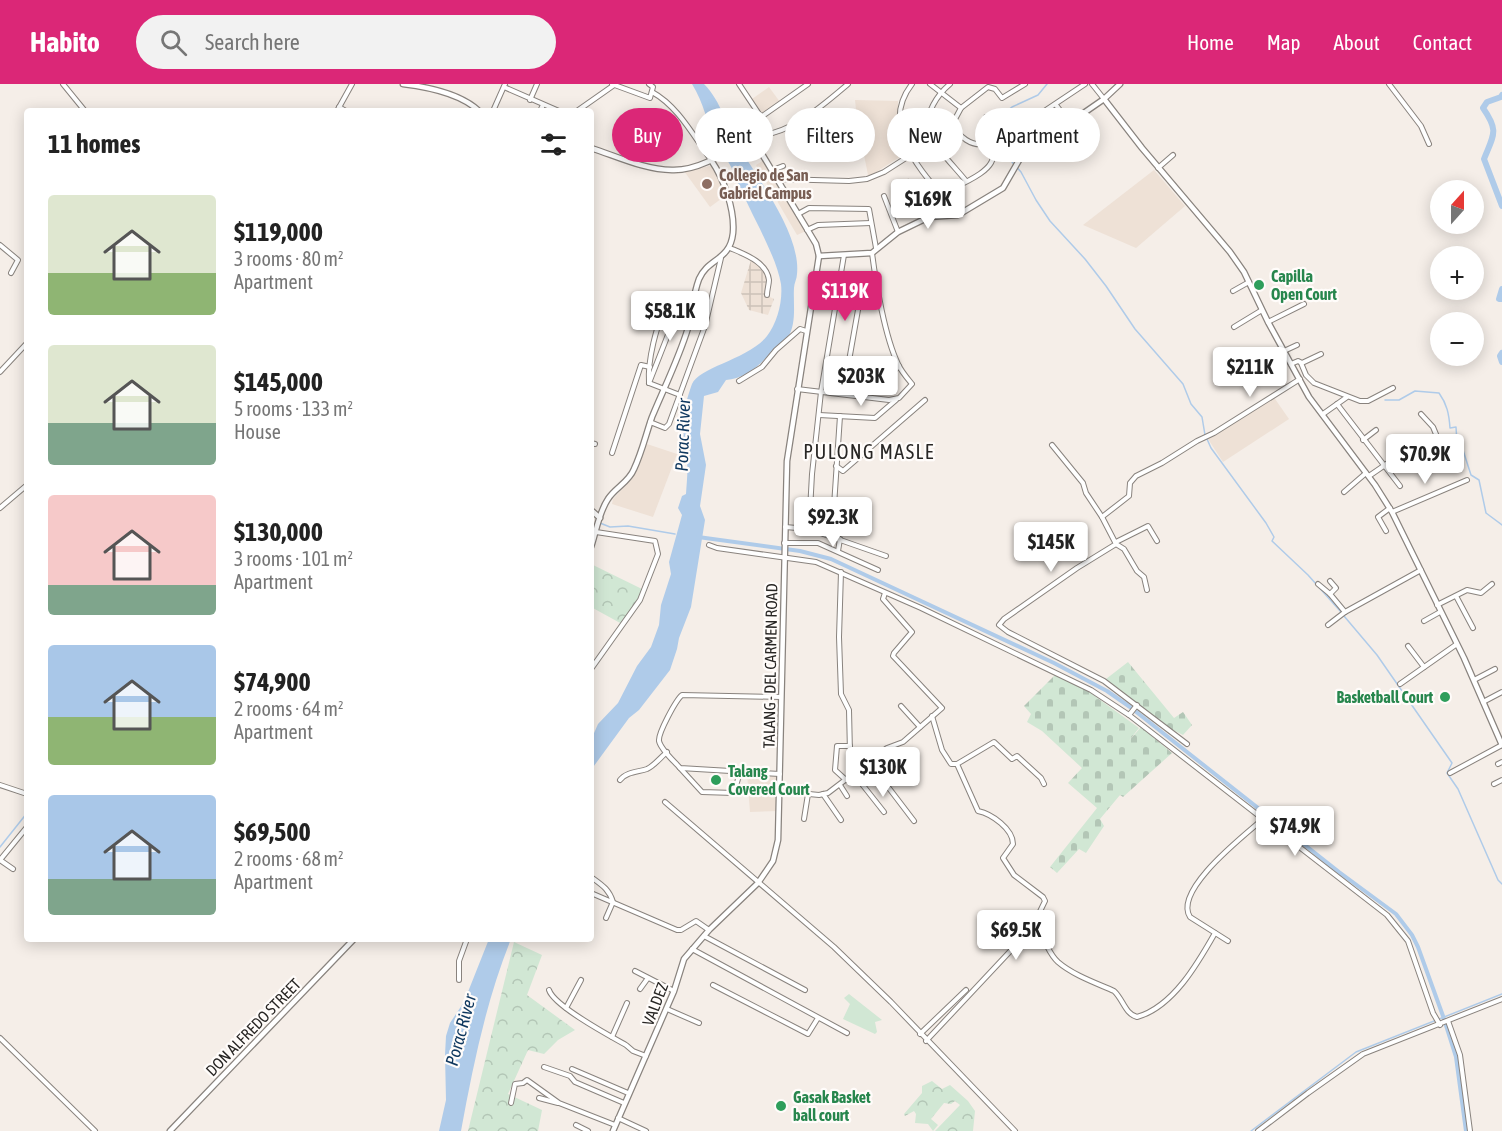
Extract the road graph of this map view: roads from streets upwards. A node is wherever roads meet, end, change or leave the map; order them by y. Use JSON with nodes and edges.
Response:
{"nodes":[{"id":1,"x":63,"y":84,"type":"edge"},
{"id":2,"x":352,"y":84,"type":"edge"},
{"id":3,"x":403,"y":84,"type":"edge"},
{"id":4,"x":537,"y":84,"type":"edge"},
{"id":5,"x":613,"y":84,"type":"edge"},
{"id":6,"x":648,"y":84,"type":"edge"},
{"id":7,"x":739,"y":84,"type":"edge"},
{"id":8,"x":808,"y":84,"type":"edge"},
{"id":9,"x":848,"y":84,"type":"edge"},
{"id":10,"x":912,"y":84,"type":"edge"},
{"id":11,"x":930,"y":84,"type":"edge"},
{"id":12,"x":950,"y":84,"type":"edge"},
{"id":13,"x":1025,"y":84,"type":"edge"},
{"id":14,"x":1085,"y":84,"type":"edge"},
{"id":15,"x":1092,"y":84,"type":"edge"},
{"id":16,"x":1120,"y":84,"type":"edge"},
{"id":17,"x":1389,"y":84,"type":"edge"},
{"id":18,"x":505,"y":86,"type":"edge"},
{"id":19,"x":652,"y":92,"type":"junction"},
{"id":20,"x":941,"y":92,"type":"junction"},
{"id":21,"x":1104,"y":99,"type":"junction"},
{"id":22,"x":530,"y":100,"type":"junction"},
{"id":23,"x":543,"y":105,"type":"junction"},
{"id":24,"x":1056,"y":105,"type":"junction"},
{"id":25,"x":83,"y":108,"type":"edge"},
{"id":26,"x":339,"y":108,"type":"edge"},
{"id":27,"x":476,"y":108,"type":"edge"},
{"id":28,"x":494,"y":108,"type":"edge"},
{"id":29,"x":542,"y":108,"type":"edge"},
{"id":30,"x":551,"y":108,"type":"edge"},
{"id":31,"x":581,"y":108,"type":"edge"},
{"id":32,"x":755,"y":108,"type":"edge"},
{"id":33,"x":901,"y":108,"type":"edge"},
{"id":34,"x":933,"y":108,"type":"edge"},
{"id":35,"x":961,"y":108,"type":"joint"},
{"id":36,"x":1051,"y":108,"type":"edge"},
{"id":37,"x":1058,"y":108,"type":"edge"},
{"id":38,"x":1090,"y":108,"type":"edge"},
{"id":39,"x":773,"y":109,"type":"edge"},
{"id":40,"x":773,"y":133,"type":"edge"},
{"id":41,"x":695,"y":138,"type":"edge"},
{"id":42,"x":1429,"y":144,"type":"dead end"},
{"id":43,"x":594,"y":149,"type":"edge"},
{"id":44,"x":1173,"y":155,"type":"dead end"},
{"id":45,"x":705,"y":162,"type":"edge"},
{"id":46,"x":712,"y":162,"type":"edge"},
{"id":47,"x":767,"y":162,"type":"edge"},
{"id":48,"x":898,"y":162,"type":"edge"},
{"id":49,"x":915,"y":162,"type":"edge"},
{"id":50,"x":951,"y":162,"type":"edge"},
{"id":51,"x":991,"y":162,"type":"edge"},
{"id":52,"x":1017,"y":162,"type":"edge"},
{"id":53,"x":783,"y":166,"type":"dead end"},
{"id":54,"x":1158,"y":168,"type":"junction"},
{"id":55,"x":772,"y":170,"type":"junction"},
{"id":56,"x":778,"y":179,"type":"junction"},
{"id":57,"x":908,"y":182,"type":"dead end"},
{"id":58,"x":966,"y":182,"type":"junction"},
{"id":59,"x":941,"y":194,"type":"junction"},
{"id":60,"x":884,"y":196,"type":"dead end"},
{"id":61,"x":798,"y":214,"type":"junction"},
{"id":62,"x":958,"y":215,"type":"junction"},
{"id":63,"x":929,"y":217,"type":"junction"},
{"id":64,"x":871,"y":223,"type":"junction"},
{"id":65,"x":807,"y":230,"type":"junction"},
{"id":66,"x":898,"y":232,"type":"junction"},
{"id":67,"x":0,"y":244,"type":"edge"},
{"id":68,"x":730,"y":248,"type":"junction"},
{"id":69,"x":874,"y":250,"type":"junction"},
{"id":70,"x":844,"y":255,"type":"junction"},
{"id":71,"x":819,"y":256,"type":"junction"},
{"id":72,"x":721,"y":258,"type":"junction"},
{"id":73,"x":11,"y":273,"type":"dead end"},
{"id":74,"x":875,"y":275,"type":"junction"},
{"id":75,"x":1249,"y":282,"type":"junction"},
{"id":76,"x":1233,"y":291,"type":"dead end"},
{"id":77,"x":766,"y":295,"type":"dead end"},
{"id":78,"x":678,"y":300,"type":"junction"},
{"id":79,"x":693,"y":304,"type":"junction"},
{"id":80,"x":1304,"y":304,"type":"dead end"},
{"id":81,"x":1262,"y":310,"type":"junction"},
{"id":82,"x":1268,"y":322,"type":"junction"},
{"id":83,"x":1234,"y":327,"type":"dead end"},
{"id":84,"x":806,"y":330,"type":"junction"},
{"id":85,"x":1298,"y":345,"type":"dead end"},
{"id":86,"x":24,"y":346,"type":"edge"},
{"id":87,"x":1284,"y":351,"type":"junction"},
{"id":88,"x":1321,"y":354,"type":"dead end"},
{"id":89,"x":1301,"y":363,"type":"junction"},
{"id":90,"x":1291,"y":364,"type":"junction"},
{"id":91,"x":899,"y":366,"type":"junction"},
{"id":92,"x":650,"y":367,"type":"junction"},
{"id":93,"x":826,"y":369,"type":"junction"},
{"id":94,"x":0,"y":372,"type":"edge"},
{"id":95,"x":847,"y":372,"type":"junction"},
{"id":96,"x":1300,"y":378,"type":"junction"},
{"id":97,"x":739,"y":381,"type":"dead end"},
{"id":98,"x":649,"y":383,"type":"junction"},
{"id":99,"x":1392,"y":388,"type":"dead end"},
{"id":100,"x":663,"y":389,"type":"junction"},
{"id":101,"x":797,"y":389,"type":"junction"},
{"id":102,"x":821,"y":392,"type":"junction"},
{"id":103,"x":680,"y":395,"type":"junction"},
{"id":104,"x":1347,"y":397,"type":"junction"},
{"id":105,"x":898,"y":398,"type":"junction"},
{"id":106,"x":925,"y":400,"type":"dead end"},
{"id":107,"x":1337,"y":404,"type":"junction"},
{"id":108,"x":1323,"y":414,"type":"junction"},
{"id":109,"x":1422,"y":414,"type":"dead end"},
{"id":110,"x":819,"y":415,"type":"junction"},
{"id":111,"x":840,"y":416,"type":"junction"},
{"id":112,"x":650,"y":422,"type":"junction"},
{"id":113,"x":1376,"y":430,"type":"dead end"},
{"id":114,"x":1364,"y":440,"type":"junction"},
{"id":115,"x":1052,"y":445,"type":"dead end"},
{"id":116,"x":612,"y":453,"type":"dead end"},
{"id":117,"x":1383,"y":465,"type":"junction"},
{"id":118,"x":836,"y":466,"type":"junction"},
{"id":119,"x":1368,"y":474,"type":"junction"},
{"id":120,"x":1467,"y":480,"type":"dead end"},
{"id":121,"x":1400,"y":486,"type":"dead end"},
{"id":122,"x":24,"y":488,"type":"edge"},
{"id":123,"x":1344,"y":492,"type":"dead end"},
{"id":124,"x":0,"y":508,"type":"edge"},
{"id":125,"x":1391,"y":510,"type":"junction"},
{"id":126,"x":1102,"y":517,"type":"junction"},
{"id":127,"x":598,"y":520,"type":"edge"},
{"id":128,"x":784,"y":527,"type":"junction"},
{"id":129,"x":809,"y":529,"type":"junction"},
{"id":130,"x":597,"y":530,"type":"junction"},
{"id":131,"x":1386,"y":531,"type":"dead end"},
{"id":132,"x":832,"y":537,"type":"junction"},
{"id":133,"x":594,"y":538,"type":"edge"},
{"id":134,"x":840,"y":539,"type":"junction"},
{"id":135,"x":1157,"y":541,"type":"dead end"},
{"id":136,"x":1116,"y":543,"type":"junction"},
{"id":137,"x":709,"y":545,"type":"dead end"},
{"id":138,"x":784,"y":545,"type":"junction"},
{"id":139,"x":838,"y":552,"type":"junction"},
{"id":140,"x":784,"y":555,"type":"junction"},
{"id":141,"x":886,"y":556,"type":"dead end"},
{"id":142,"x":878,"y":570,"type":"dead end"},
{"id":143,"x":1421,"y":570,"type":"junction"},
{"id":144,"x":841,"y":572,"type":"junction"},
{"id":145,"x":1330,"y":581,"type":"dead end"},
{"id":146,"x":1318,"y":584,"type":"dead end"},
{"id":147,"x":1492,"y":584,"type":"dead end"},
{"id":148,"x":1475,"y":585,"type":"dead end"},
{"id":149,"x":1147,"y":590,"type":"dead end"},
{"id":150,"x":1472,"y":590,"type":"junction"},
{"id":151,"x":885,"y":593,"type":"junction"},
{"id":152,"x":1330,"y":594,"type":"junction"},
{"id":153,"x":1456,"y":596,"type":"junction"},
{"id":154,"x":1437,"y":605,"type":"junction"},
{"id":155,"x":1440,"y":612,"type":"junction"},
{"id":156,"x":1343,"y":613,"type":"junction"},
{"id":157,"x":1424,"y":621,"type":"dead end"},
{"id":158,"x":1328,"y":625,"type":"dead end"},
{"id":159,"x":1473,"y":628,"type":"dead end"},
{"id":160,"x":1457,"y":645,"type":"junction"},
{"id":161,"x":1408,"y":646,"type":"dead end"},
{"id":162,"x":594,"y":665,"type":"edge"},
{"id":163,"x":1424,"y":668,"type":"junction"},
{"id":164,"x":1495,"y":669,"type":"dead end"},
{"id":165,"x":1474,"y":680,"type":"junction"},
{"id":166,"x":1400,"y":684,"type":"dead end"},
{"id":167,"x":1502,"y":692,"type":"edge"},
{"id":168,"x":782,"y":697,"type":"junction"},
{"id":169,"x":1483,"y":702,"type":"junction"},
{"id":170,"x":901,"y":706,"type":"dead end"},
{"id":171,"x":1136,"y":706,"type":"junction"},
{"id":172,"x":1130,"y":714,"type":"junction"},
{"id":173,"x":932,"y":716,"type":"junction"},
{"id":174,"x":920,"y":726,"type":"junction"},
{"id":175,"x":1187,"y":744,"type":"dead end"},
{"id":176,"x":1502,"y":745,"type":"edge"},
{"id":177,"x":850,"y":746,"type":"junction"},
{"id":178,"x":667,"y":752,"type":"junction"},
{"id":179,"x":869,"y":762,"type":"junction"},
{"id":180,"x":957,"y":764,"type":"junction"},
{"id":181,"x":680,"y":768,"type":"junction"},
{"id":182,"x":858,"y":770,"type":"junction"},
{"id":183,"x":740,"y":772,"type":"junction"},
{"id":184,"x":1449,"y":772,"type":"dead end"},
{"id":185,"x":780,"y":774,"type":"junction"},
{"id":186,"x":854,"y":774,"type":"junction"},
{"id":187,"x":620,"y":780,"type":"dead end"},
{"id":188,"x":846,"y":780,"type":"junction"},
{"id":189,"x":1502,"y":780,"type":"edge"},
{"id":190,"x":0,"y":784,"type":"edge"},
{"id":191,"x":1044,"y":784,"type":"dead end"},
{"id":192,"x":1494,"y":784,"type":"dead end"},
{"id":193,"x":840,"y":785,"type":"junction"},
{"id":194,"x":779,"y":791,"type":"junction"},
{"id":195,"x":24,"y":793,"type":"edge"},
{"id":196,"x":808,"y":794,"type":"junction"},
{"id":197,"x":823,"y":794,"type":"junction"},
{"id":198,"x":847,"y":796,"type":"dead end"},
{"id":199,"x":665,"y":802,"type":"dead end"},
{"id":200,"x":884,"y":812,"type":"dead end"},
{"id":201,"x":804,"y":819,"type":"dead end"},
{"id":202,"x":1263,"y":819,"type":"junction"},
{"id":203,"x":841,"y":820,"type":"dead end"},
{"id":204,"x":914,"y":821,"type":"dead end"},
{"id":205,"x":24,"y":831,"type":"edge"},
{"id":206,"x":0,"y":860,"type":"edge"},
{"id":207,"x":14,"y":869,"type":"dead end"},
{"id":208,"x":594,"y":879,"type":"edge"},
{"id":209,"x":758,"y":883,"type":"junction"},
{"id":210,"x":594,"y":894,"type":"edge"},
{"id":211,"x":740,"y":901,"type":"joint"},
{"id":212,"x":613,"y":902,"type":"junction"},
{"id":213,"x":606,"y":918,"type":"dead end"},
{"id":214,"x":1032,"y":928,"type":"junction"},
{"id":215,"x":709,"y":930,"type":"junction"},
{"id":216,"x":1215,"y":933,"type":"junction"},
{"id":217,"x":704,"y":936,"type":"junction"},
{"id":218,"x":1228,"y":940,"type":"dead end"},
{"id":219,"x":351,"y":942,"type":"edge"},
{"id":220,"x":466,"y":942,"type":"edge"},
{"id":221,"x":691,"y":949,"type":"junction"},
{"id":222,"x":635,"y":971,"type":"dead end"},
{"id":223,"x":648,"y":978,"type":"junction"},
{"id":224,"x":459,"y":980,"type":"dead end"},
{"id":225,"x":582,"y":980,"type":"dead end"},
{"id":226,"x":713,"y":985,"type":"dead end"},
{"id":227,"x":640,"y":989,"type":"dead end"},
{"id":228,"x":549,"y":990,"type":"dead end"},
{"id":229,"x":805,"y":990,"type":"dead end"},
{"id":230,"x":966,"y":990,"type":"dead end"},
{"id":231,"x":674,"y":991,"type":"junction"},
{"id":232,"x":1502,"y":999,"type":"edge"},
{"id":233,"x":627,"y":1003,"type":"dead end"},
{"id":234,"x":566,"y":1008,"type":"junction"},
{"id":235,"x":667,"y":1009,"type":"junction"},
{"id":236,"x":818,"y":1018,"type":"junction"},
{"id":237,"x":1448,"y":1021,"type":"junction"},
{"id":238,"x":699,"y":1023,"type":"dead end"},
{"id":239,"x":1439,"y":1023,"type":"junction"},
{"id":240,"x":847,"y":1033,"type":"dead end"},
{"id":241,"x":920,"y":1035,"type":"junction"},
{"id":242,"x":612,"y":1037,"type":"junction"},
{"id":243,"x":0,"y":1038,"type":"edge"},
{"id":244,"x":926,"y":1041,"type":"junction"},
{"id":245,"x":646,"y":1056,"type":"junction"},
{"id":246,"x":544,"y":1067,"type":"dead end"},
{"id":247,"x":572,"y":1069,"type":"dead end"},
{"id":248,"x":628,"y":1093,"type":"junction"},
{"id":249,"x":539,"y":1098,"type":"dead end"},
{"id":250,"x":511,"y":1103,"type":"dead end"},
{"id":251,"x":559,"y":1103,"type":"junction"},
{"id":252,"x":624,"y":1103,"type":"junction"},
{"id":253,"x":618,"y":1118,"type":"junction"},
{"id":254,"x":576,"y":1125,"type":"dead end"},
{"id":255,"x":614,"y":1128,"type":"edge"},
{"id":256,"x":95,"y":1131,"type":"edge"},
{"id":257,"x":170,"y":1131,"type":"edge"},
{"id":258,"x":588,"y":1131,"type":"edge"},
{"id":259,"x":646,"y":1131,"type":"edge"},
{"id":260,"x":1015,"y":1131,"type":"edge"},
{"id":261,"x":1258,"y":1131,"type":"edge"},
{"id":262,"x":1470,"y":1131,"type":"edge"}],
"edges":[{"from":1,"to":25,"type":"street"},
{"from":2,"to":26,"type":"street"},
{"from":3,"to":27,"type":"street"},
{"from":4,"to":22,"type":"street"},
{"from":5,"to":19,"type":"street"},
{"from":5,"to":31,"type":"street"},
{"from":6,"to":19,"type":"street"},
{"from":7,"to":32,"type":"street"},
{"from":8,"to":39,"type":"street"},
{"from":9,"to":40,"type":"street"},
{"from":10,"to":33,"type":"street"},
{"from":11,"to":20,"type":"street"},
{"from":12,"to":20,"type":"street"},
{"from":13,"to":35,"type":"street"},
{"from":14,"to":24,"type":"street"},
{"from":15,"to":21,"type":"street"},
{"from":16,"to":21,"type":"street"},
{"from":17,"to":42,"type":"street"},
{"from":18,"to":22,"type":"street"},
{"from":18,"to":28,"type":"street"},
{"from":19,"to":41,"type":"street"},
{"from":20,"to":34,"type":"street"},
{"from":20,"to":35,"type":"street"},
{"from":21,"to":38,"type":"street"},
{"from":21,"to":54,"type":"street"},
{"from":22,"to":23,"type":"street"},
{"from":23,"to":29,"type":"street"},
{"from":23,"to":30,"type":"street"},
{"from":24,"to":36,"type":"street"},
{"from":24,"to":37,"type":"street"},
{"from":43,"to":45,"type":"street"},
{"from":44,"to":54,"type":"street"},
{"from":46,"to":68,"type":"street"},
{"from":47,"to":55,"type":"street"},
{"from":48,"to":56,"type":"street"},
{"from":49,"to":59,"type":"street"},
{"from":50,"to":58,"type":"street"},
{"from":51,"to":58,"type":"street"},
{"from":52,"to":62,"type":"street"},
{"from":53,"to":55,"type":"street"},
{"from":54,"to":75,"type":"street"},
{"from":55,"to":56,"type":"street"},
{"from":56,"to":61,"type":"street"},
{"from":57,"to":63,"type":"street"},
{"from":58,"to":59,"type":"street"},
{"from":59,"to":62,"type":"street"},
{"from":60,"to":66,"type":"street"},
{"from":61,"to":64,"type":"street"},
{"from":61,"to":65,"type":"street"},
{"from":62,"to":63,"type":"street"},
{"from":63,"to":66,"type":"street"},
{"from":64,"to":65,"type":"street"},
{"from":64,"to":69,"type":"street"},
{"from":65,"to":71,"type":"street"},
{"from":66,"to":69,"type":"street"},
{"from":67,"to":73,"type":"street"},
{"from":68,"to":72,"type":"street"},
{"from":68,"to":77,"type":"street"},
{"from":69,"to":70,"type":"street"},
{"from":69,"to":74,"type":"street"},
{"from":70,"to":71,"type":"street"},
{"from":70,"to":93,"type":"street"},
{"from":71,"to":84,"type":"street","name":"TALANG - DEL CARMEN ROAD"},
{"from":72,"to":79,"type":"street"},
{"from":72,"to":103,"type":"street"},
{"from":74,"to":91,"type":"street"},
{"from":74,"to":95,"type":"street"},
{"from":75,"to":76,"type":"street"},
{"from":75,"to":81,"type":"street"},
{"from":78,"to":79,"type":"street"},
{"from":78,"to":92,"type":"street"},
{"from":78,"to":98,"type":"street"},
{"from":79,"to":100,"type":"street"},
{"from":80,"to":82,"type":"street"},
{"from":81,"to":82,"type":"street"},
{"from":81,"to":83,"type":"street"},
{"from":82,"to":87,"type":"street"},
{"from":84,"to":97,"type":"street"},
{"from":84,"to":101,"type":"street","name":"TALANG - DEL CARMEN ROAD"},
{"from":85,"to":87,"type":"street"},
{"from":86,"to":94,"type":"street"},
{"from":87,"to":90,"type":"street"},
{"from":88,"to":89,"type":"street"},
{"from":89,"to":90,"type":"street"},
{"from":89,"to":104,"type":"street"},
{"from":90,"to":96,"type":"street"},
{"from":91,"to":95,"type":"street"},
{"from":91,"to":105,"type":"street"},
{"from":92,"to":98,"type":"street"},
{"from":92,"to":116,"type":"street"},
{"from":93,"to":95,"type":"street"},
{"from":93,"to":102,"type":"street"},
{"from":96,"to":108,"type":"street"},
{"from":96,"to":126,"type":"street"},
{"from":98,"to":100,"type":"street"},
{"from":99,"to":104,"type":"street"},
{"from":100,"to":103,"type":"street"},
{"from":100,"to":112,"type":"street"},
{"from":101,"to":102,"type":"street"},
{"from":101,"to":128,"type":"street","name":"TALANG - DEL CARMEN ROAD"},
{"from":102,"to":105,"type":"street"},
{"from":102,"to":110,"type":"street"},
{"from":103,"to":112,"type":"street"},
{"from":104,"to":107,"type":"street"},
{"from":105,"to":111,"type":"street"},
{"from":106,"to":118,"type":"street"},
{"from":107,"to":108,"type":"street"},
{"from":107,"to":114,"type":"street"},
{"from":108,"to":119,"type":"street"},
{"from":109,"to":117,"type":"street"},
{"from":110,"to":111,"type":"street"},
{"from":110,"to":129,"type":"street"},
{"from":111,"to":118,"type":"street"},
{"from":112,"to":127,"type":"street"},
{"from":113,"to":114,"type":"street"},
{"from":114,"to":117,"type":"street"},
{"from":115,"to":126,"type":"street"},
{"from":117,"to":119,"type":"street"},
{"from":117,"to":121,"type":"street"},
{"from":118,"to":132,"type":"street"},
{"from":119,"to":123,"type":"street"},
{"from":119,"to":125,"type":"street"},
{"from":120,"to":125,"type":"street"},
{"from":122,"to":124,"type":"street"},
{"from":125,"to":131,"type":"street"},
{"from":125,"to":143,"type":"street"},
{"from":126,"to":136,"type":"street"},
{"from":127,"to":130,"type":"street"},
{"from":128,"to":129,"type":"street"},
{"from":128,"to":138,"type":"street","name":"TALANG - DEL CARMEN ROAD"},
{"from":129,"to":132,"type":"street"},
{"from":130,"to":133,"type":"street"},
{"from":130,"to":162,"type":"street"},
{"from":132,"to":134,"type":"street"},
{"from":134,"to":139,"type":"street"},
{"from":134,"to":141,"type":"street"},
{"from":135,"to":136,"type":"street"},
{"from":136,"to":149,"type":"street"},
{"from":136,"to":171,"type":"street"},
{"from":137,"to":140,"type":"street"},
{"from":138,"to":139,"type":"street"},
{"from":138,"to":140,"type":"street","name":"TALANG - DEL CARMEN ROAD"},
{"from":139,"to":142,"type":"street"},
{"from":140,"to":144,"type":"street"},
{"from":140,"to":168,"type":"street","name":"TALANG - DEL CARMEN ROAD"},
{"from":143,"to":154,"type":"street"},
{"from":143,"to":156,"type":"street"},
{"from":144,"to":151,"type":"street"},
{"from":144,"to":177,"type":"street"},
{"from":145,"to":152,"type":"street"},
{"from":146,"to":152,"type":"street"},
{"from":147,"to":150,"type":"street"},
{"from":148,"to":150,"type":"street"},
{"from":150,"to":153,"type":"street"},
{"from":151,"to":172,"type":"street"},
{"from":151,"to":173,"type":"street"},
{"from":152,"to":156,"type":"street"},
{"from":153,"to":154,"type":"street"},
{"from":153,"to":159,"type":"street"},
{"from":154,"to":155,"type":"street"},
{"from":155,"to":157,"type":"street"},
{"from":155,"to":160,"type":"street"},
{"from":156,"to":158,"type":"street"},
{"from":160,"to":163,"type":"street"},
{"from":160,"to":165,"type":"street"},
{"from":161,"to":163,"type":"street"},
{"from":163,"to":166,"type":"street"},
{"from":164,"to":165,"type":"street"},
{"from":165,"to":169,"type":"street"},
{"from":167,"to":169,"type":"street"},
{"from":168,"to":178,"type":"street"},
{"from":168,"to":185,"type":"street","name":"TALANG - DEL CARMEN ROAD"},
{"from":169,"to":176,"type":"street"},
{"from":170,"to":174,"type":"street"},
{"from":171,"to":172,"type":"street"},
{"from":171,"to":175,"type":"street"},
{"from":172,"to":202,"type":"street"},
{"from":173,"to":174,"type":"street"},
{"from":173,"to":180,"type":"street"},
{"from":174,"to":179,"type":"street"},
{"from":176,"to":184,"type":"street"},
{"from":177,"to":182,"type":"street"},
{"from":177,"to":188,"type":"street"},
{"from":178,"to":181,"type":"street"},
{"from":178,"to":187,"type":"street"},
{"from":179,"to":182,"type":"street"},
{"from":179,"to":204,"type":"street"},
{"from":180,"to":191,"type":"street"},
{"from":180,"to":214,"type":"street"},
{"from":181,"to":183,"type":"street"},
{"from":181,"to":183,"type":"street"},
{"from":182,"to":186,"type":"street"},
{"from":183,"to":185,"type":"street"},
{"from":185,"to":194,"type":"street","name":"TALANG - DEL CARMEN ROAD"},
{"from":186,"to":188,"type":"street"},
{"from":186,"to":200,"type":"street"},
{"from":188,"to":193,"type":"street"},
{"from":189,"to":192,"type":"street"},
{"from":190,"to":195,"type":"street"},
{"from":193,"to":197,"type":"street"},
{"from":193,"to":198,"type":"street"},
{"from":194,"to":196,"type":"street"},
{"from":194,"to":209,"type":"street","name":"TALANG - DEL CARMEN ROAD"},
{"from":196,"to":197,"type":"street"},
{"from":196,"to":201,"type":"street"},
{"from":197,"to":203,"type":"street"},
{"from":199,"to":209,"type":"street"},
{"from":202,"to":216,"type":"street"},
{"from":202,"to":239,"type":"street"},
{"from":205,"to":206,"type":"street"},
{"from":206,"to":207,"type":"street"},
{"from":208,"to":212,"type":"street"},
{"from":209,"to":211,"type":"street","name":"TALANG - DEL CARMEN ROAD"},
{"from":209,"to":241,"type":"street"},
{"from":210,"to":212,"type":"street"},
{"from":211,"to":215,"type":"street","name":"VALDEZ"},
{"from":212,"to":213,"type":"street"},
{"from":212,"to":215,"type":"street"},
{"from":214,"to":216,"type":"street"},
{"from":214,"to":244,"type":"street"},
{"from":215,"to":217,"type":"street","name":"VALDEZ"},
{"from":216,"to":218,"type":"street"},
{"from":217,"to":221,"type":"street","name":"VALDEZ"},
{"from":217,"to":229,"type":"street"},
{"from":219,"to":257,"type":"street","name":"DON ALFREDO STREET"},
{"from":220,"to":224,"type":"street"},
{"from":221,"to":231,"type":"street","name":"VALDEZ"},
{"from":221,"to":236,"type":"street"},
{"from":222,"to":223,"type":"street"},
{"from":223,"to":227,"type":"street"},
{"from":223,"to":231,"type":"street"},
{"from":225,"to":234,"type":"street"},
{"from":226,"to":236,"type":"street"},
{"from":228,"to":234,"type":"street"},
{"from":230,"to":241,"type":"street"},
{"from":231,"to":235,"type":"street","name":"VALDEZ"},
{"from":232,"to":237,"type":"street"},
{"from":233,"to":242,"type":"street"},
{"from":234,"to":242,"type":"street"},
{"from":235,"to":238,"type":"street"},
{"from":235,"to":245,"type":"street","name":"VALDEZ"},
{"from":236,"to":240,"type":"street"},
{"from":237,"to":239,"type":"street"},
{"from":237,"to":262,"type":"street"},
{"from":239,"to":261,"type":"street"},
{"from":241,"to":244,"type":"street"},
{"from":242,"to":245,"type":"street"},
{"from":243,"to":256,"type":"street"},
{"from":244,"to":260,"type":"street"},
{"from":245,"to":248,"type":"street","name":"VALDEZ"},
{"from":246,"to":252,"type":"street"},
{"from":247,"to":248,"type":"street"},
{"from":248,"to":252,"type":"street","name":"VALDEZ"},
{"from":249,"to":251,"type":"street"},
{"from":250,"to":251,"type":"street"},
{"from":251,"to":255,"type":"street"},
{"from":252,"to":253,"type":"street","name":"VALDEZ"},
{"from":253,"to":255,"type":"street","name":"VALDEZ"},
{"from":253,"to":259,"type":"street"},
{"from":254,"to":258,"type":"street"}]}
